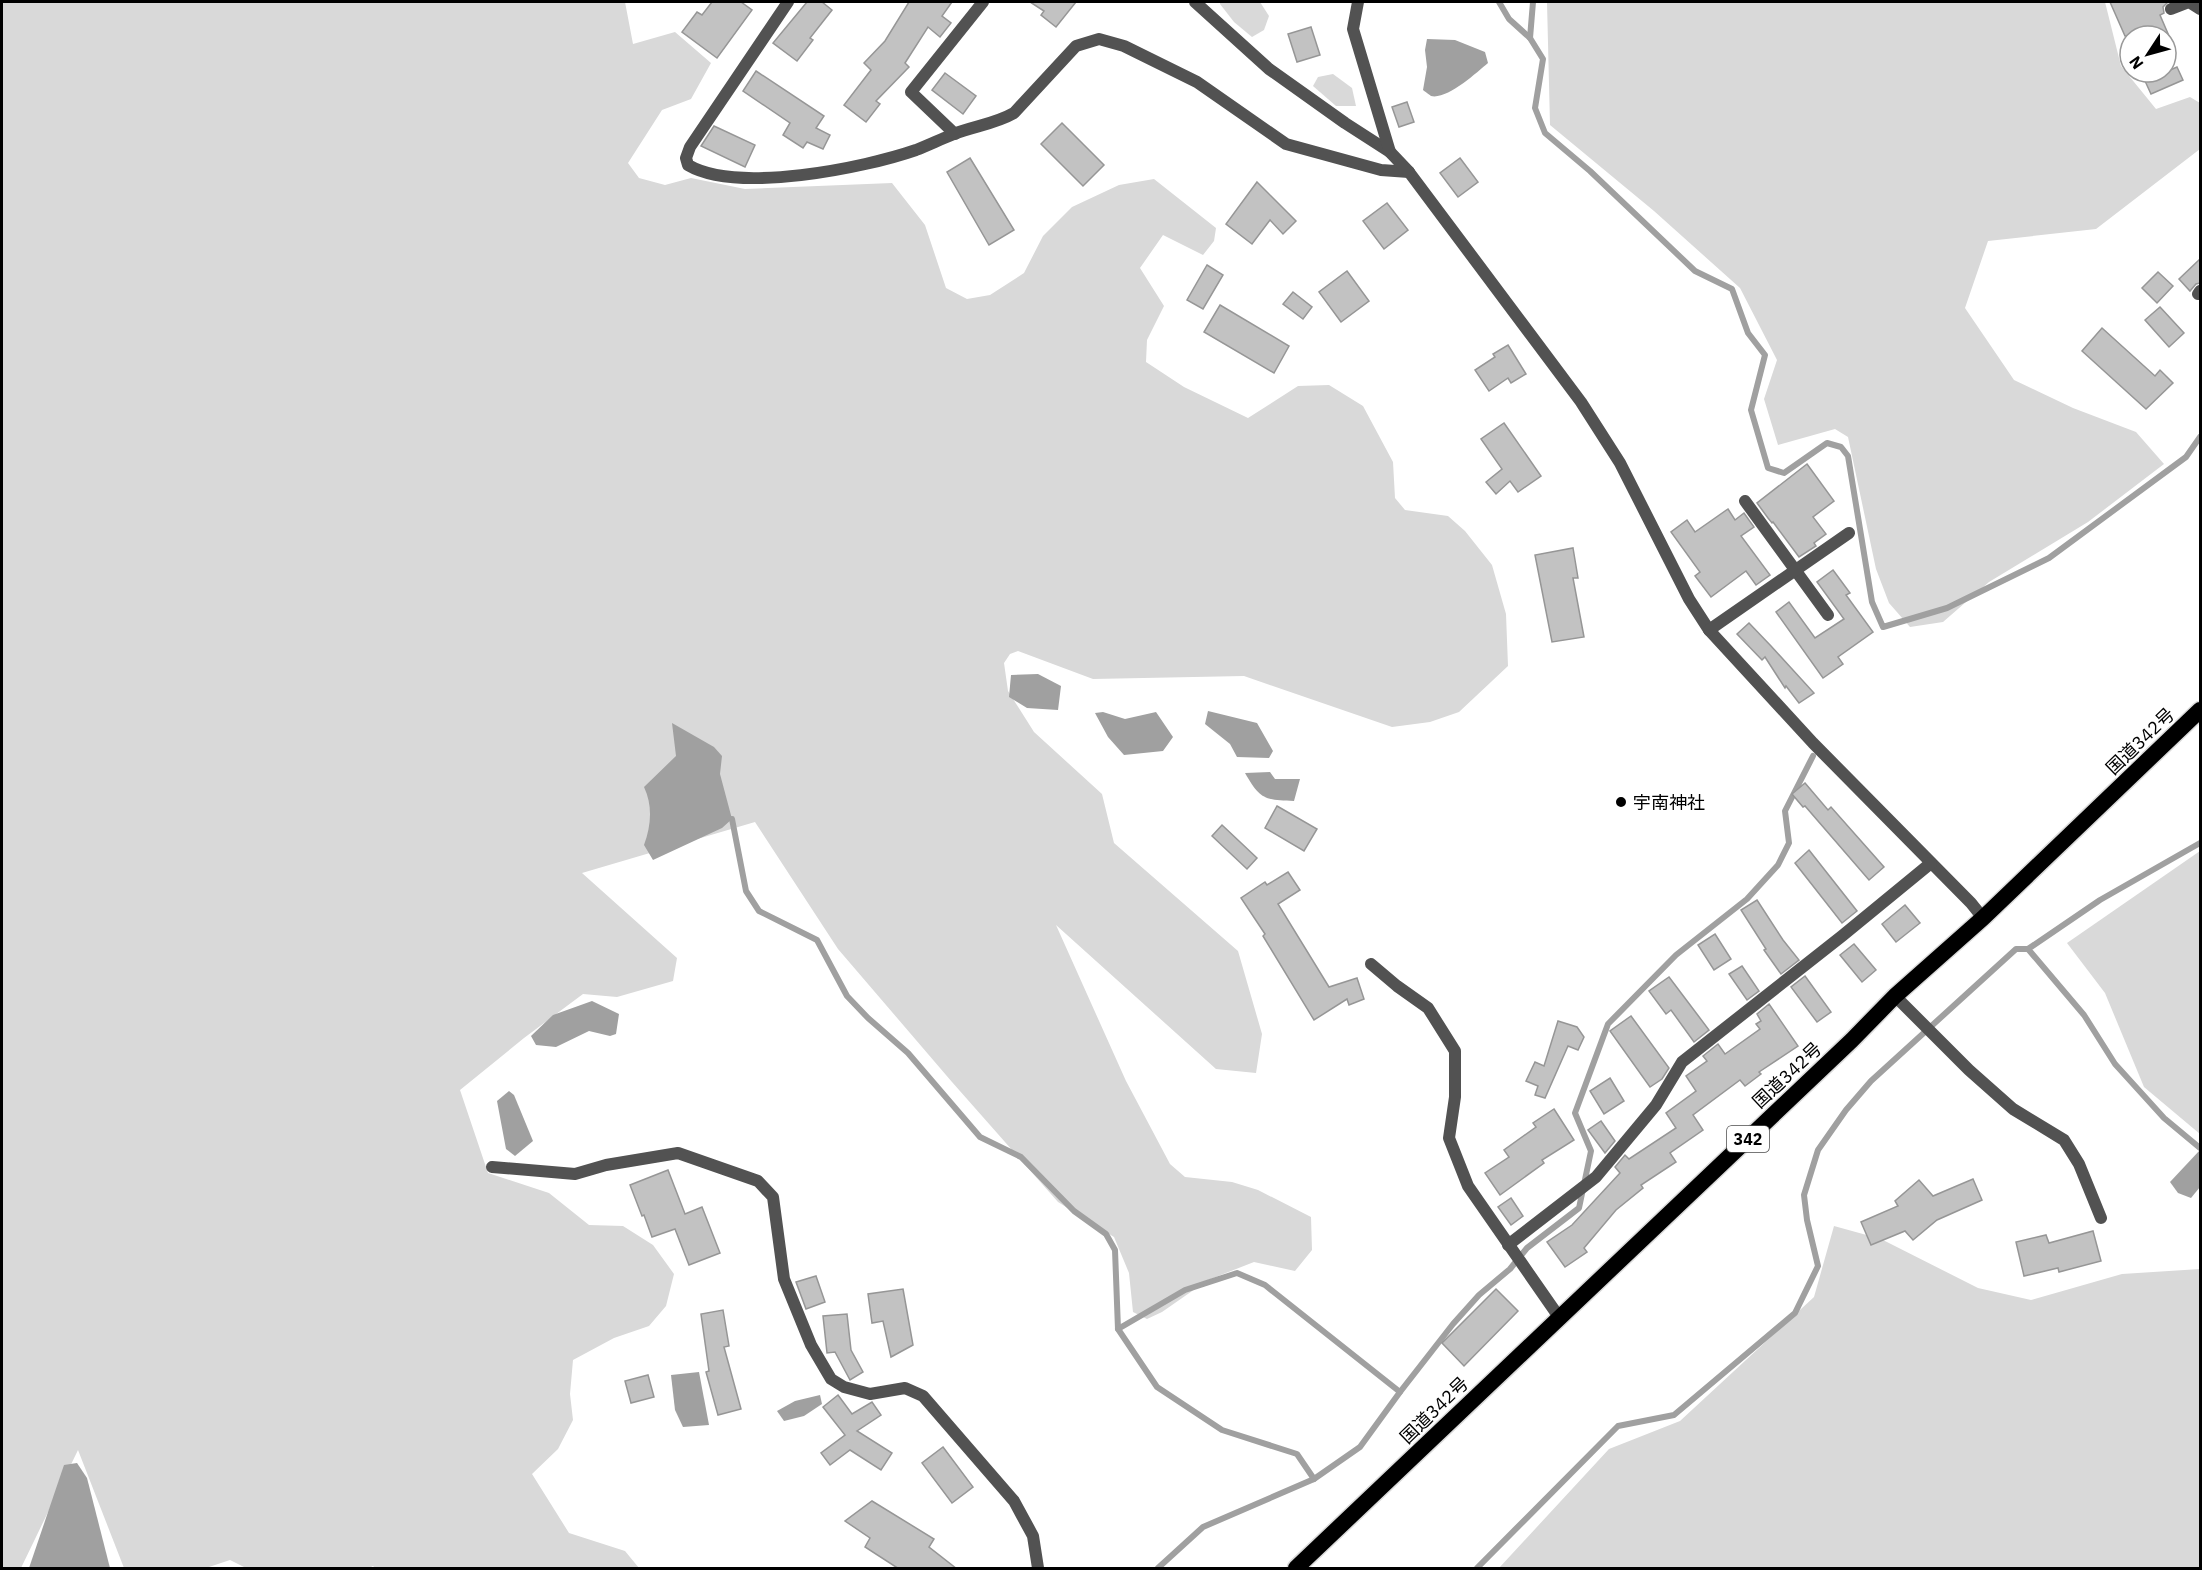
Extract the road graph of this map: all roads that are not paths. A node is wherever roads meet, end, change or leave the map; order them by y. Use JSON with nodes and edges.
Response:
{"nodes":[{"id":1,"x":788,"y":2,"type":"edge"},
{"id":2,"x":982,"y":2,"type":"edge"},
{"id":3,"x":1195,"y":2,"type":"edge"},
{"id":4,"x":1358,"y":2,"type":"edge"},
{"id":5,"x":2171,"y":9,"type":"dead end"},
{"id":6,"x":2200,"y":9,"type":"edge"},
{"id":7,"x":955,"y":134,"type":"junction"},
{"id":8,"x":1390,"y":152,"type":"junction"},
{"id":9,"x":1409,"y":172,"type":"junction"},
{"id":10,"x":1745,"y":501,"type":"dead end"},
{"id":11,"x":1849,"y":533,"type":"dead end"},
{"id":12,"x":1795,"y":570,"type":"junction"},
{"id":13,"x":1828,"y":615,"type":"dead end"},
{"id":14,"x":1709,"y":630,"type":"junction"},
{"id":15,"x":2200,"y":710,"type":"edge"},
{"id":16,"x":1931,"y":862,"type":"junction"},
{"id":17,"x":1983,"y":918,"type":"junction"},
{"id":18,"x":1371,"y":964,"type":"dead end"},
{"id":19,"x":1895,"y":996,"type":"junction"},
{"id":20,"x":492,"y":1167,"type":"dead end"},
{"id":21,"x":2101,"y":1218,"type":"dead end"},
{"id":22,"x":1508,"y":1245,"type":"junction"},
{"id":23,"x":1559,"y":1317,"type":"junction"},
{"id":24,"x":1038,"y":1569,"type":"edge"},
{"id":25,"x":1296,"y":1569,"type":"edge"}],
"edges":[{"from":1,"to":7,"type":"street"},
{"from":2,"to":7,"type":"street"},
{"from":3,"to":8,"type":"street"},
{"from":4,"to":8,"type":"street"},
{"from":5,"to":6,"type":"street"},
{"from":7,"to":9,"type":"street"},
{"from":8,"to":9,"type":"street"},
{"from":9,"to":14,"type":"street"},
{"from":10,"to":12,"type":"street"},
{"from":11,"to":12,"type":"street"},
{"from":12,"to":13,"type":"street"},
{"from":12,"to":14,"type":"street"},
{"from":14,"to":16,"type":"street"},
{"from":15,"to":17,"type":"highway","name":"国道342号","number":"342"},
{"from":16,"to":17,"type":"street"},
{"from":16,"to":22,"type":"street"},
{"from":17,"to":19,"type":"highway","name":"国道342号","number":"342"},
{"from":18,"to":22,"type":"street"},
{"from":19,"to":21,"type":"street"},
{"from":19,"to":23,"type":"highway","name":"国道342号","number":"342"},
{"from":20,"to":24,"type":"street"},
{"from":22,"to":23,"type":"street"},
{"from":23,"to":25,"type":"highway","name":"国道342号","number":"342"}]}
